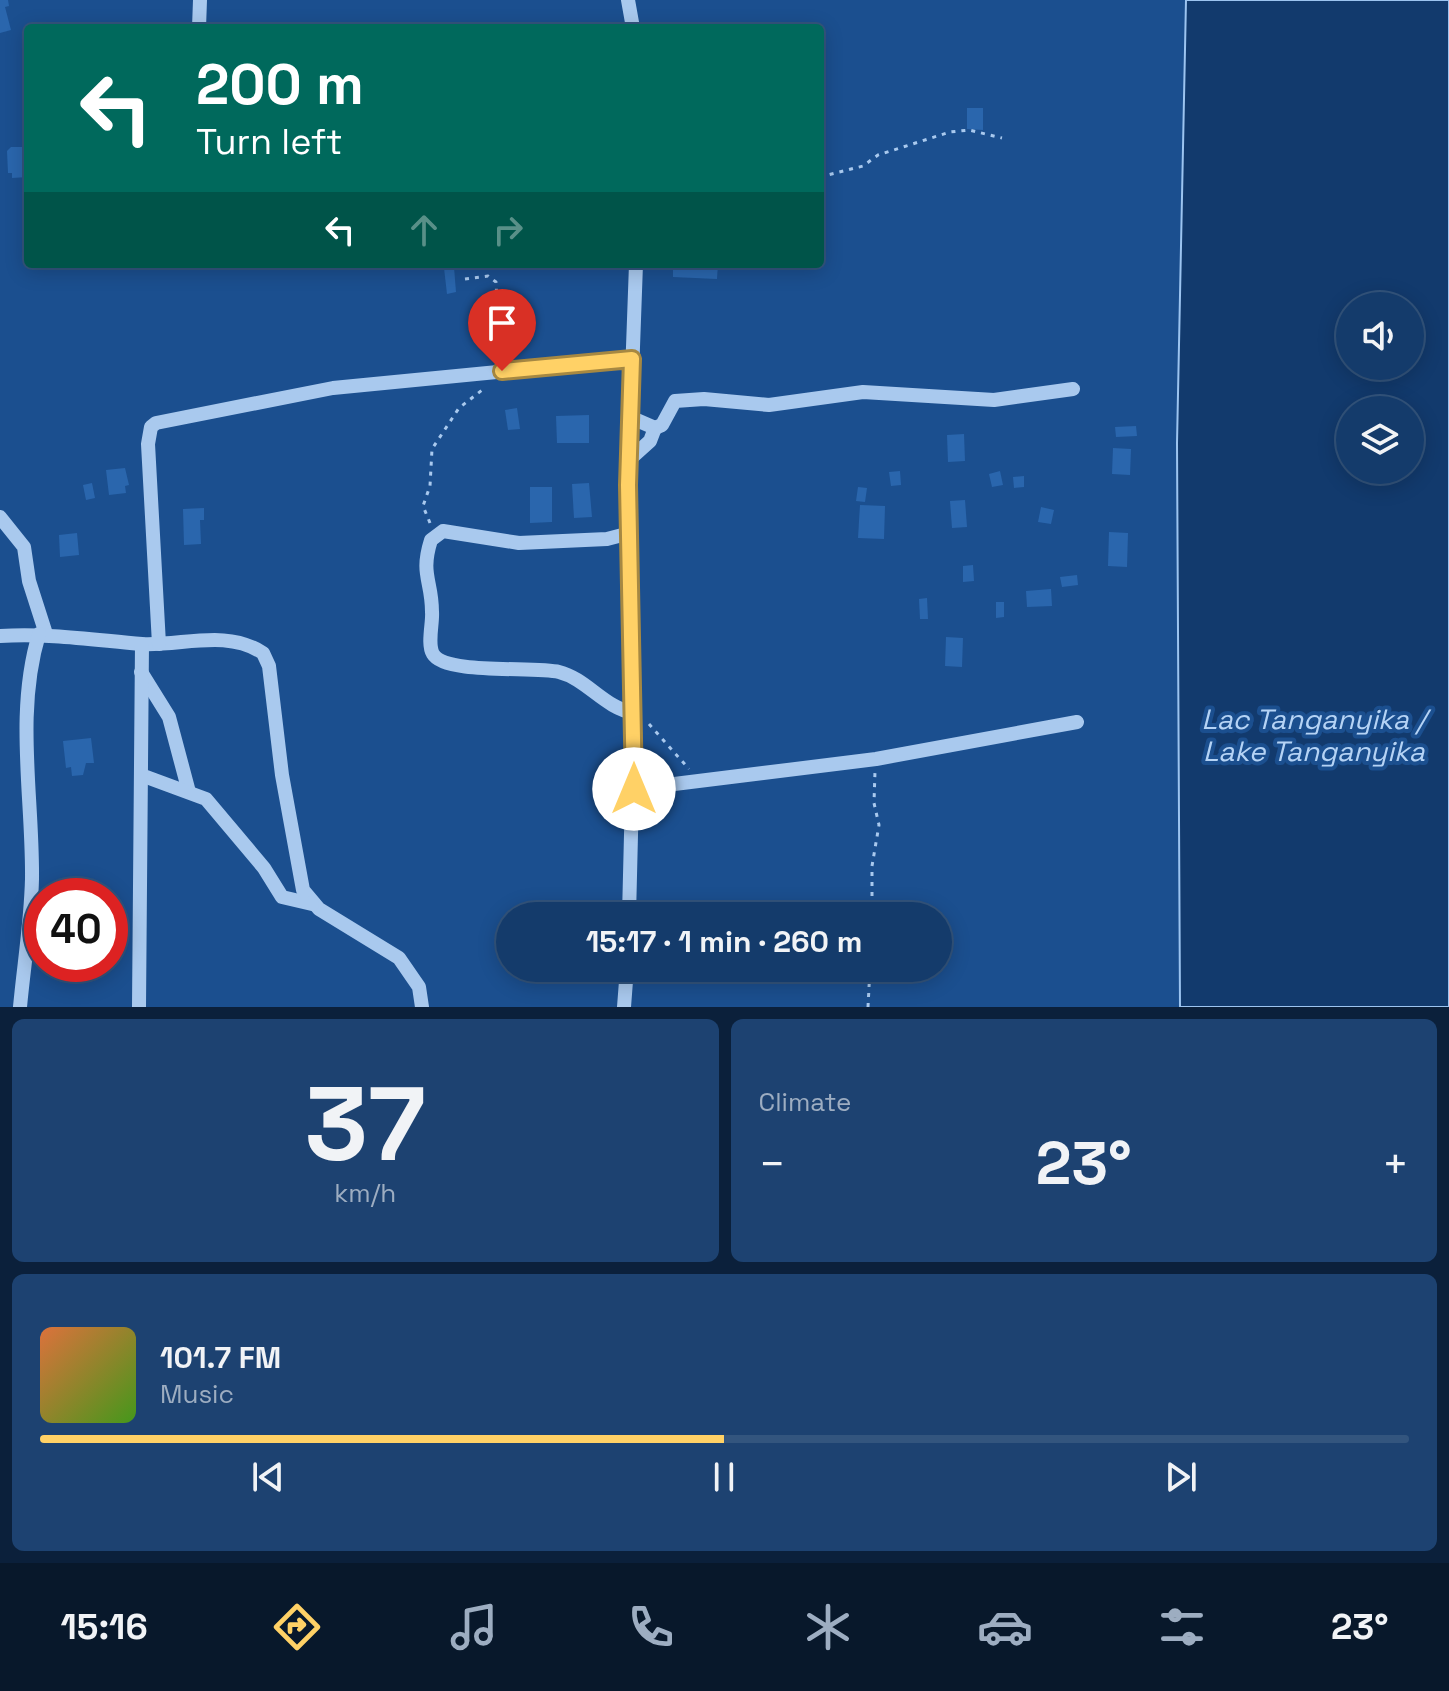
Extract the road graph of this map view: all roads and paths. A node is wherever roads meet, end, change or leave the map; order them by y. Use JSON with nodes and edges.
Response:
{"nodes":[{"id":1,"x":200,"y":0,"type":"edge"},
{"id":2,"x":628,"y":0,"type":"edge"},
{"id":3,"x":199,"y":24,"type":"edge"},
{"id":4,"x":632,"y":24,"type":"edge"},
{"id":5,"x":1002,"y":138,"type":"dead end"},
{"id":6,"x":824,"y":176,"type":"edge"},
{"id":7,"x":636,"y":268,"type":"edge"},
{"id":8,"x":465,"y":279,"type":"dead end"},
{"id":9,"x":632,"y":359,"type":"junction"},
{"id":10,"x":502,"y":371,"type":"junction"},
{"id":11,"x":1073,"y":389,"type":"dead end"},
{"id":12,"x":632,"y":418,"type":"junction"},
{"id":13,"x":655,"y":428,"type":"junction"},
{"id":14,"x":630,"y":459,"type":"junction"},
{"id":15,"x":0,"y":517,"type":"edge"},
{"id":16,"x":630,"y":533,"type":"junction"},
{"id":17,"x":435,"y":534,"type":"junction"},
{"id":18,"x":43,"y":634,"type":"junction"},
{"id":19,"x":0,"y":636,"type":"edge"},
{"id":20,"x":142,"y":644,"type":"junction"},
{"id":21,"x":159,"y":644,"type":"junction"},
{"id":22,"x":141,"y":672,"type":"junction"},
{"id":23,"x":634,"y":713,"type":"junction"},
{"id":24,"x":1077,"y":722,"type":"dead end"},
{"id":25,"x":876,"y":759,"type":"junction"},
{"id":26,"x":141,"y":775,"type":"junction"},
{"id":27,"x":699,"y":781,"type":"junction"},
{"id":28,"x":634,"y":789,"type":"junction"},
{"id":29,"x":189,"y":792,"type":"junction"},
{"id":30,"x":630,"y":902,"type":"edge"},
{"id":31,"x":872,"y":902,"type":"edge"},
{"id":32,"x":312,"y":904,"type":"junction"},
{"id":33,"x":626,"y":982,"type":"edge"},
{"id":34,"x":869,"y":982,"type":"edge"},
{"id":35,"x":20,"y":1007,"type":"edge"},
{"id":36,"x":139,"y":1007,"type":"edge"},
{"id":37,"x":422,"y":1007,"type":"edge"},
{"id":38,"x":624,"y":1007,"type":"edge"},
{"id":39,"x":868,"y":1007,"type":"edge"}],
"edges":[{"from":1,"to":3,"type":"street"},
{"from":2,"to":4,"type":"street"},
{"from":5,"to":6,"type":"path"},
{"from":7,"to":9,"type":"street"},
{"from":8,"to":10,"type":"path"},
{"from":9,"to":10,"type":"street"},
{"from":9,"to":12,"type":"street"},
{"from":10,"to":17,"type":"path"},
{"from":10,"to":21,"type":"street"},
{"from":11,"to":13,"type":"street"},
{"from":12,"to":13,"type":"street"},
{"from":12,"to":14,"type":"street"},
{"from":13,"to":14,"type":"street"},
{"from":14,"to":16,"type":"street"},
{"from":15,"to":18,"type":"street"},
{"from":16,"to":17,"type":"street"},
{"from":16,"to":23,"type":"street"},
{"from":17,"to":23,"type":"street"},
{"from":18,"to":19,"type":"street"},
{"from":18,"to":20,"type":"street"},
{"from":18,"to":35,"type":"street"},
{"from":20,"to":21,"type":"street"},
{"from":20,"to":22,"type":"street"},
{"from":21,"to":32,"type":"street"},
{"from":22,"to":26,"type":"street"},
{"from":22,"to":29,"type":"street"},
{"from":23,"to":27,"type":"path"},
{"from":23,"to":28,"type":"street"},
{"from":24,"to":25,"type":"street"},
{"from":25,"to":27,"type":"street"},
{"from":25,"to":31,"type":"path"},
{"from":26,"to":29,"type":"street"},
{"from":26,"to":36,"type":"street"},
{"from":27,"to":28,"type":"street"},
{"from":28,"to":30,"type":"street"},
{"from":29,"to":32,"type":"street"},
{"from":32,"to":37,"type":"street"},
{"from":33,"to":38,"type":"street"},
{"from":34,"to":39,"type":"path"}]}
